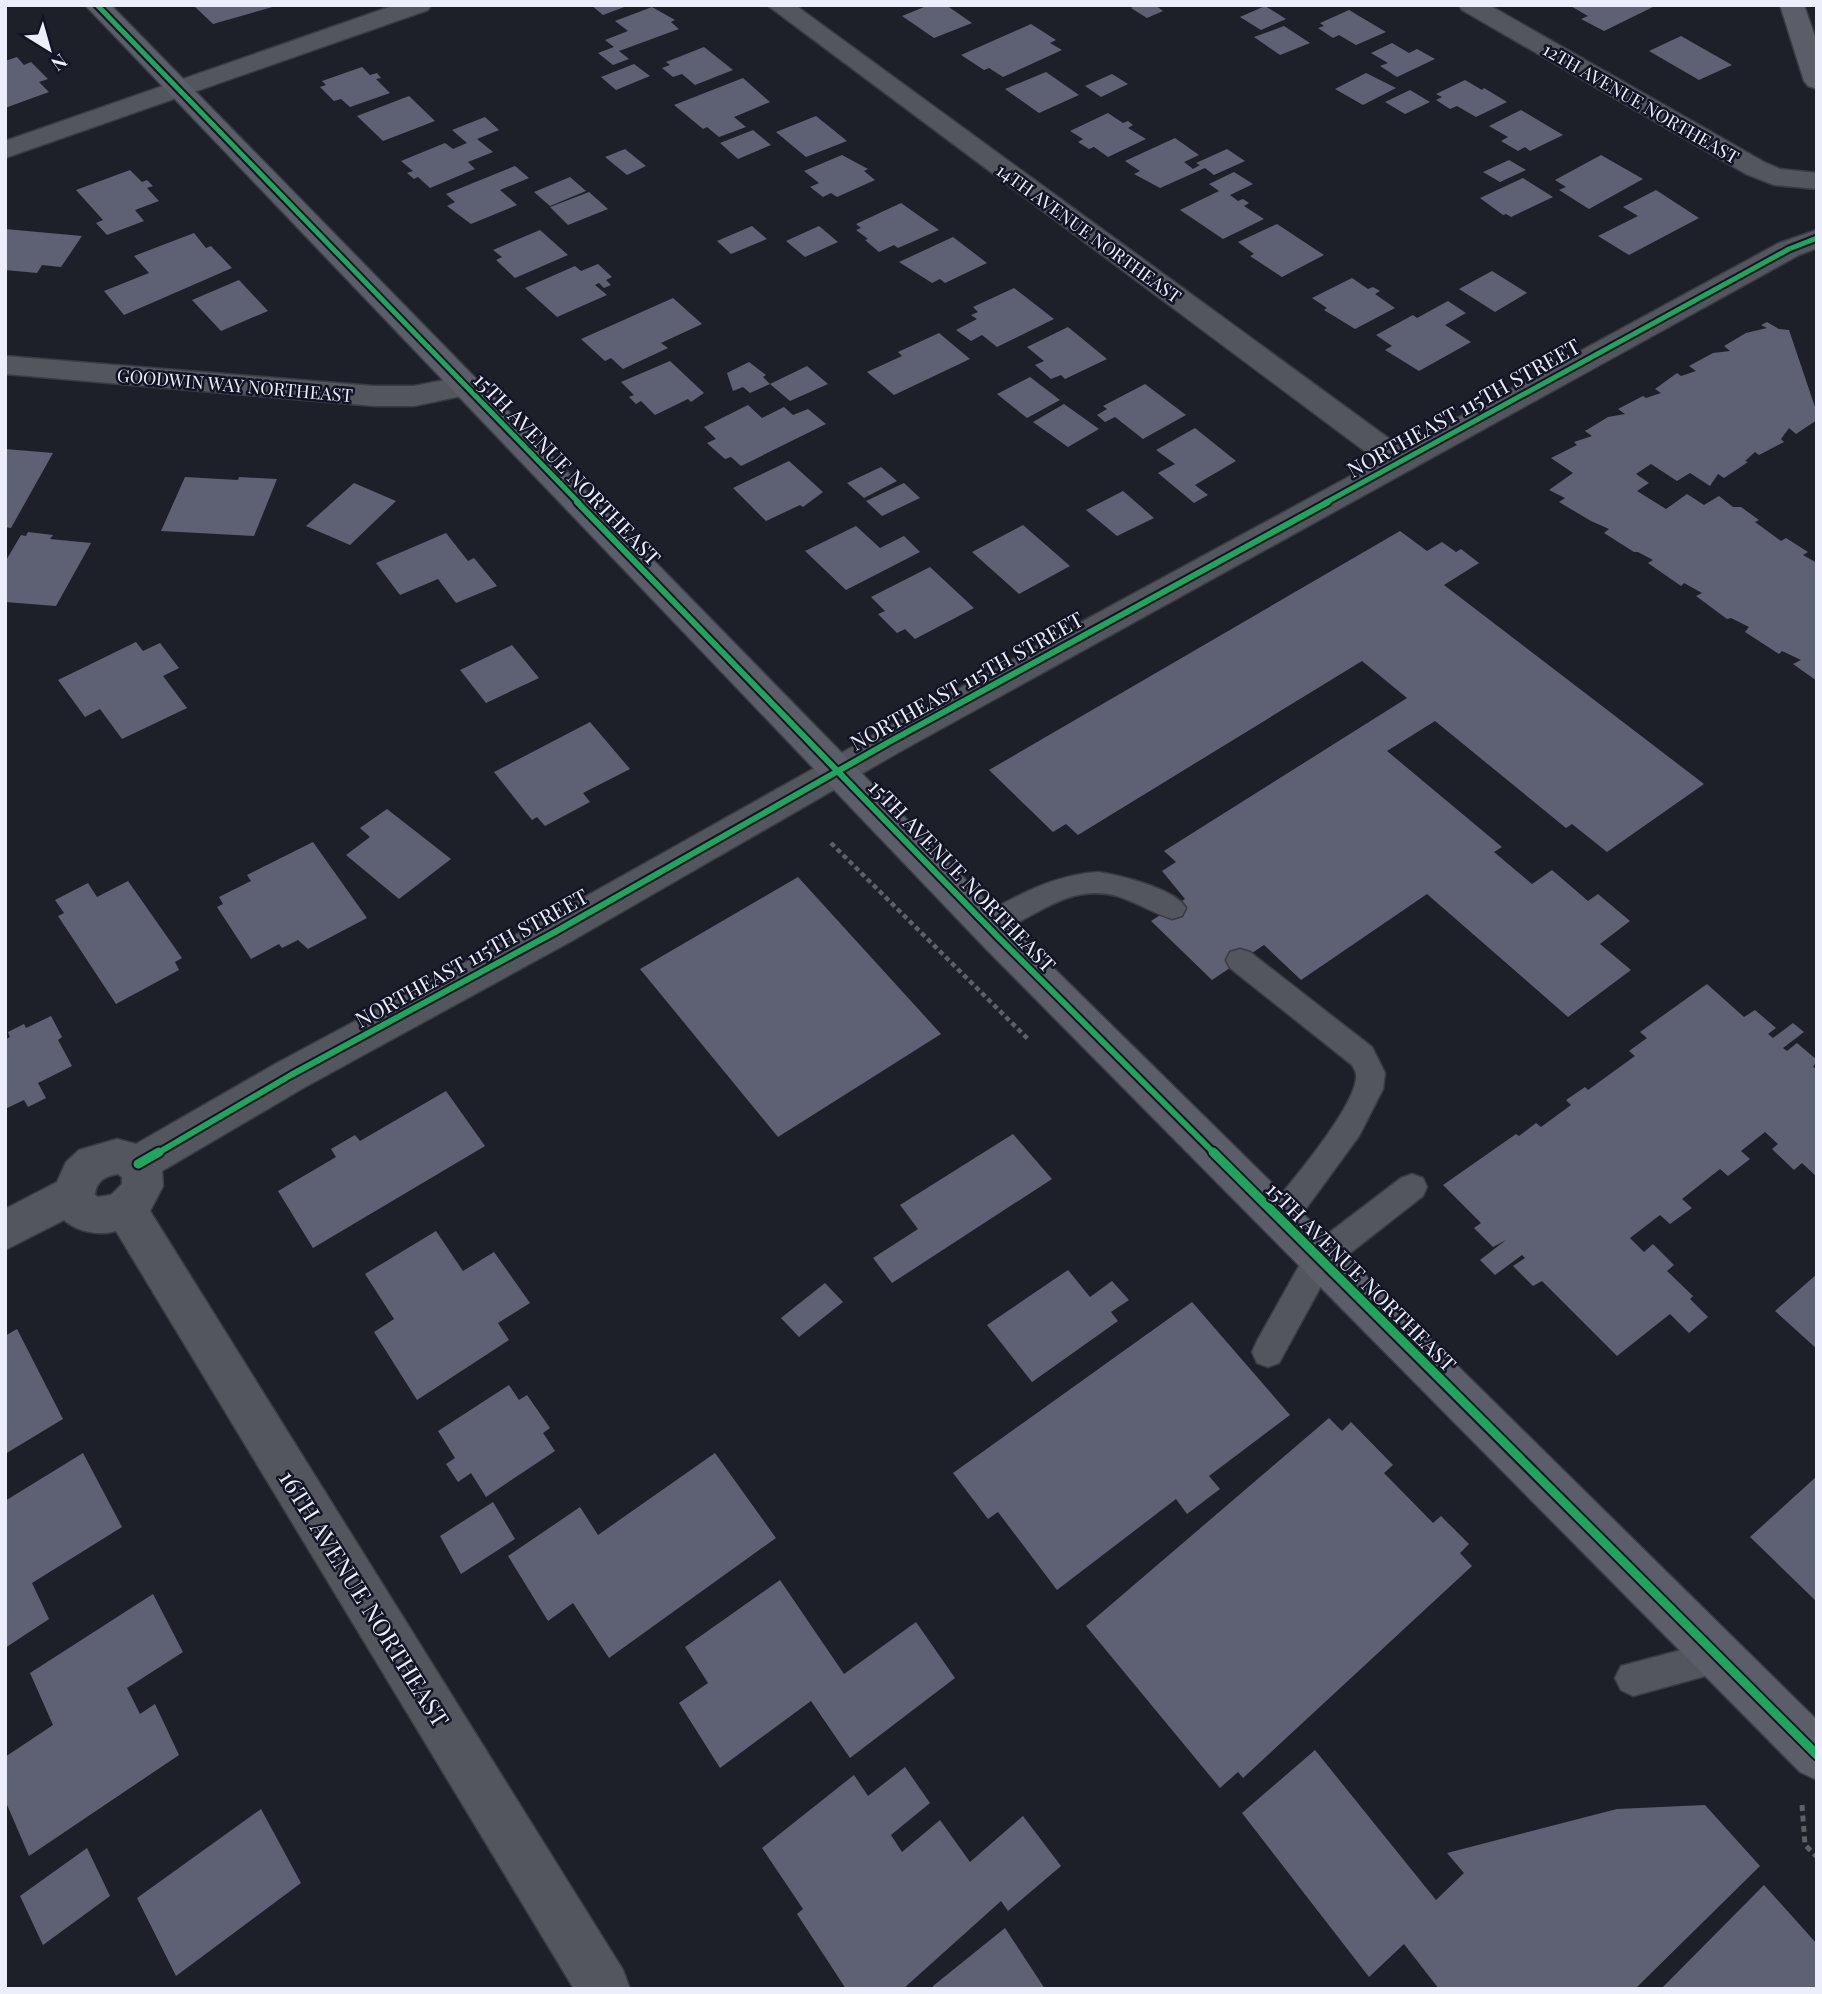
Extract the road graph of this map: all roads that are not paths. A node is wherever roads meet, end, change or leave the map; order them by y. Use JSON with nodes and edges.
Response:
{"nodes":[{"id":1,"x":97,"y":5,"type":"edge"},
{"id":2,"x":419,"y":5,"type":"edge"},
{"id":3,"x":779,"y":5,"type":"edge"},
{"id":4,"x":1471,"y":5,"type":"edge"},
{"id":5,"x":1793,"y":5,"type":"edge"},
{"id":6,"x":1817,"y":81,"type":"edge"},
{"id":7,"x":177,"y":89,"type":"junction"},
{"id":8,"x":5,"y":150,"type":"edge"},
{"id":9,"x":1817,"y":181,"type":"edge"},
{"id":10,"x":1817,"y":238,"type":"edge"},
{"id":11,"x":5,"y":365,"type":"edge"},
{"id":12,"x":465,"y":386,"type":"junction"},
{"id":13,"x":1399,"y":461,"type":"junction"},
{"id":14,"x":838,"y":771,"type":"junction"},
{"id":15,"x":1172,"y":908,"type":"dead end"},
{"id":16,"x":987,"y":926,"type":"junction"},
{"id":17,"x":1240,"y":960,"type":"dead end"},
{"id":18,"x":138,"y":1164,"type":"junction"},
{"id":19,"x":1412,"y":1187,"type":"dead end"},
{"id":20,"x":74,"y":1193,"type":"junction"},
{"id":21,"x":125,"y":1208,"type":"junction"},
{"id":22,"x":1280,"y":1219,"type":"junction"},
{"id":23,"x":5,"y":1231,"type":"edge"},
{"id":24,"x":1320,"y":1258,"type":"junction"},
{"id":25,"x":1268,"y":1352,"type":"dead end"},
{"id":26,"x":1719,"y":1657,"type":"junction"},
{"id":27,"x":1633,"y":1678,"type":"dead end"},
{"id":28,"x":1817,"y":1755,"type":"edge"},
{"id":29,"x":604,"y":1989,"type":"edge"}],
"edges":[{"from":1,"to":7,"type":"street","name":"15TH AVENUE NORTHEAST"},
{"from":2,"to":7,"type":"street"},
{"from":3,"to":13,"type":"street","name":"14TH AVENUE NORTHEAST"},
{"from":4,"to":9,"type":"street","name":"12TH AVENUE NORTHEAST"},
{"from":5,"to":6,"type":"street"},
{"from":7,"to":8,"type":"street"},
{"from":7,"to":12,"type":"street","name":"15TH AVENUE NORTHEAST"},
{"from":10,"to":13,"type":"street","name":"NORTHEAST 115TH STREET"},
{"from":11,"to":12,"type":"street","name":"GOODWIN WAY NORTHEAST"},
{"from":12,"to":14,"type":"street","name":"15TH AVENUE NORTHEAST"},
{"from":13,"to":14,"type":"street","name":"NORTHEAST 115TH STREET"},
{"from":14,"to":16,"type":"street","name":"15TH AVENUE NORTHEAST"},
{"from":14,"to":18,"type":"street","name":"NORTHEAST 115TH STREET"},
{"from":15,"to":16,"type":"lane"},
{"from":16,"to":22,"type":"street","name":"15TH AVENUE NORTHEAST"},
{"from":17,"to":22,"type":"lane"},
{"from":18,"to":20,"type":"street"},
{"from":18,"to":21,"type":"street"},
{"from":19,"to":24,"type":"lane"},
{"from":20,"to":21,"type":"street"},
{"from":20,"to":23,"type":"street"},
{"from":21,"to":29,"type":"street","name":"16TH AVENUE NORTHEAST"},
{"from":22,"to":24,"type":"street","name":"15TH AVENUE NORTHEAST"},
{"from":24,"to":25,"type":"lane"},
{"from":24,"to":26,"type":"street","name":"15TH AVENUE NORTHEAST"},
{"from":26,"to":27,"type":"lane"},
{"from":26,"to":28,"type":"street","name":"15TH AVENUE NORTHEAST"}]}
